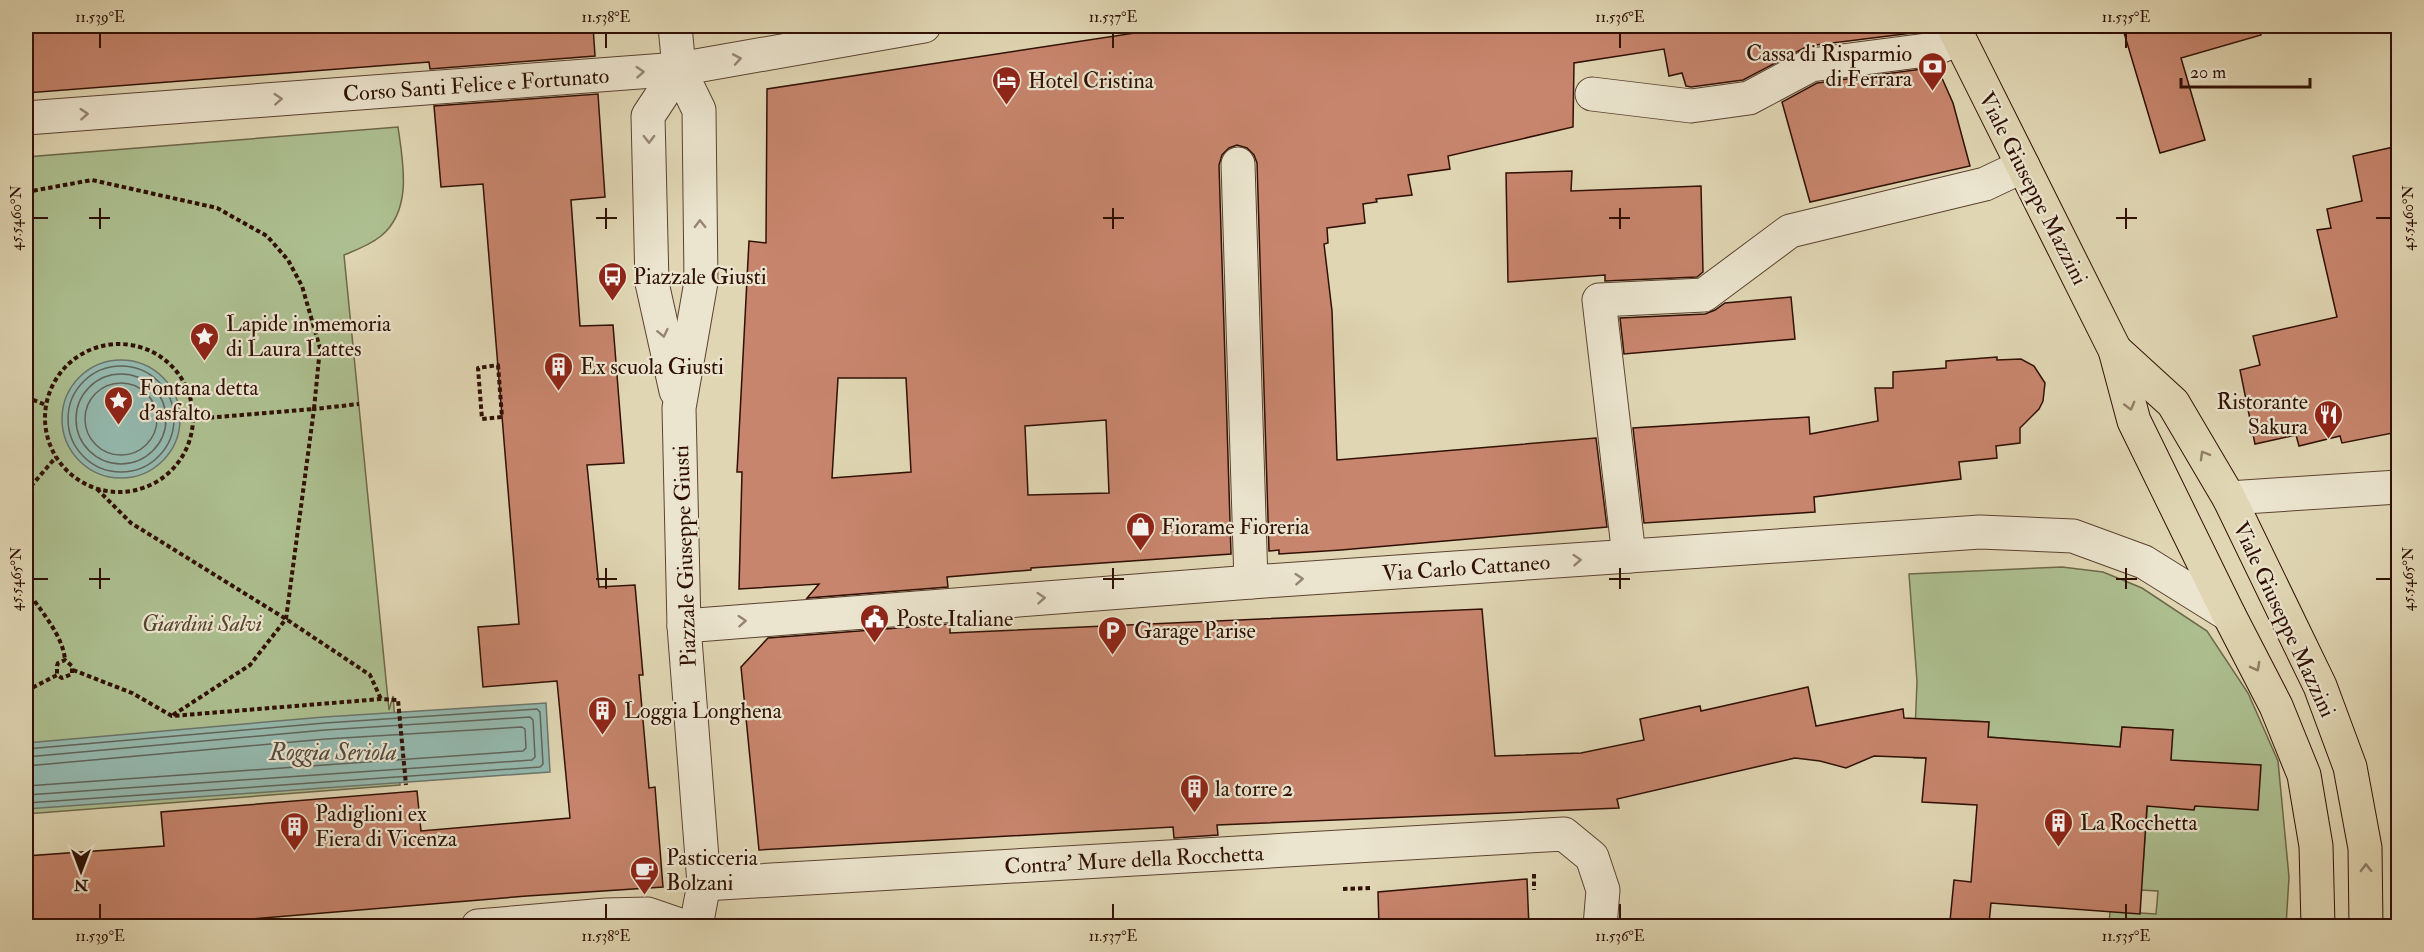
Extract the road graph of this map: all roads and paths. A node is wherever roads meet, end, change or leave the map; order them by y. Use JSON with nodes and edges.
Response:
{"nodes":[{"id":1,"x":675,"y":26,"type":"edge"},
{"id":2,"x":924,"y":26,"type":"edge"},
{"id":3,"x":1956,"y":32,"type":"edge"},
{"id":4,"x":679,"y":69,"type":"junction"},
{"id":5,"x":1592,"y":94,"type":"dead end"},
{"id":6,"x":26,"y":118,"type":"edge"},
{"id":7,"x":1238,"y":164,"type":"dead end"},
{"id":8,"x":2024,"y":166,"type":"junction"},
{"id":9,"x":26,"y":192,"type":"edge"},
{"id":10,"x":2115,"y":350,"type":"junction"},
{"id":11,"x":498,"y":365,"type":"joint"},
{"id":12,"x":26,"y":397,"type":"edge"},
{"id":13,"x":359,"y":404,"type":"dead end"},
{"id":14,"x":46,"y":405,"type":"junction"},
{"id":15,"x":679,"y":408,"type":"junction"},
{"id":16,"x":314,"y":409,"type":"junction"},
{"id":17,"x":194,"y":420,"type":"junction"},
{"id":18,"x":56,"y":457,"type":"junction"},
{"id":19,"x":2398,"y":487,"type":"edge"},
{"id":20,"x":97,"y":489,"type":"junction"},
{"id":21,"x":26,"y":492,"type":"edge"},
{"id":22,"x":2229,"y":498,"type":"junction"},
{"id":23,"x":1629,"y":556,"type":"junction"},
{"id":24,"x":1251,"y":582,"type":"junction"},
{"id":25,"x":26,"y":589,"type":"edge"},
{"id":26,"x":2229,"y":615,"type":"junction"},
{"id":27,"x":286,"y":619,"type":"junction"},
{"id":28,"x":684,"y":626,"type":"junction"},
{"id":29,"x":65,"y":660,"type":"junction"},
{"id":30,"x":74,"y":670,"type":"junction"},
{"id":31,"x":57,"y":675,"type":"junction"},
{"id":32,"x":26,"y":691,"type":"edge"},
{"id":33,"x":381,"y":699,"type":"junction"},
{"id":34,"x":172,"y":716,"type":"junction"},
{"id":35,"x":406,"y":785,"type":"dead end"},
{"id":36,"x":704,"y":884,"type":"junction"},
{"id":37,"x":478,"y":927,"type":"edge"},
{"id":38,"x":683,"y":927,"type":"edge"},
{"id":39,"x":696,"y":927,"type":"edge"},
{"id":40,"x":1600,"y":927,"type":"edge"},
{"id":41,"x":2318,"y":927,"type":"edge"},
{"id":42,"x":2366,"y":927,"type":"edge"}],
"edges":[{"from":1,"to":4,"type":"street"},
{"from":4,"to":2,"type":"street","name":"Corso Santi Felice e Fortunato","one_way":true},
{"from":3,"to":5,"type":"street"},
{"from":3,"to":8,"type":"main road","name":"Viale Giuseppe Mazzini"},
{"from":6,"to":4,"type":"street","name":"Corso Santi Felice e Fortunato","one_way":true},
{"from":15,"to":4,"type":"street","name":"Piazzale Giuseppe Giusti","one_way":true},
{"from":4,"to":15,"type":"street","name":"Piazzale Giuseppe Giusti","one_way":true},
{"from":7,"to":24,"type":"street"},
{"from":8,"to":10,"type":"main road","name":"Viale Giuseppe Mazzini"},
{"from":8,"to":23,"type":"street"},
{"from":9,"to":16,"type":"path"},
{"from":22,"to":10,"type":"main road","name":"Viale Giuseppe Mazzini","one_way":true},
{"from":10,"to":26,"type":"main road","name":"Viale Giuseppe Mazzini","one_way":true},
{"from":11,"to":11,"type":"path"},
{"from":12,"to":14,"type":"path"},
{"from":13,"to":16,"type":"path"},
{"from":14,"to":17,"type":"path"},
{"from":14,"to":18,"type":"path"},
{"from":15,"to":28,"type":"street","name":"Piazzale Giuseppe Giusti"},
{"from":16,"to":17,"type":"path"},
{"from":16,"to":27,"type":"path"},
{"from":17,"to":20,"type":"path"},
{"from":18,"to":20,"type":"path"},
{"from":18,"to":21,"type":"path"},
{"from":19,"to":22,"type":"street"},
{"from":20,"to":27,"type":"path"},
{"from":42,"to":22,"type":"main road","name":"Viale Giuseppe Mazzini","one_way":true},
{"from":24,"to":23,"type":"street","name":"Via Carlo Cattaneo","one_way":true},
{"from":23,"to":26,"type":"street","name":"Via Carlo Cattaneo"},
{"from":28,"to":24,"type":"street","name":"Via Carlo Cattaneo","one_way":true},
{"from":25,"to":29,"type":"path"},
{"from":26,"to":41,"type":"main road","name":"Viale Giuseppe Mazzini","one_way":true},
{"from":27,"to":33,"type":"path"},
{"from":27,"to":34,"type":"path"},
{"from":28,"to":36,"type":"street","name":"Piazzale Giuseppe Giusti"},
{"from":29,"to":30,"type":"path"},
{"from":29,"to":31,"type":"path"},
{"from":30,"to":31,"type":"path"},
{"from":30,"to":34,"type":"path"},
{"from":31,"to":32,"type":"path"},
{"from":33,"to":34,"type":"path"},
{"from":33,"to":35,"type":"path"},
{"from":36,"to":39,"type":"street","name":"Piazzale Giuseppe Giusti"},
{"from":36,"to":40,"type":"street","name":"Contra' Mure della Rocchetta"},
{"from":37,"to":38,"type":"street"}]}
